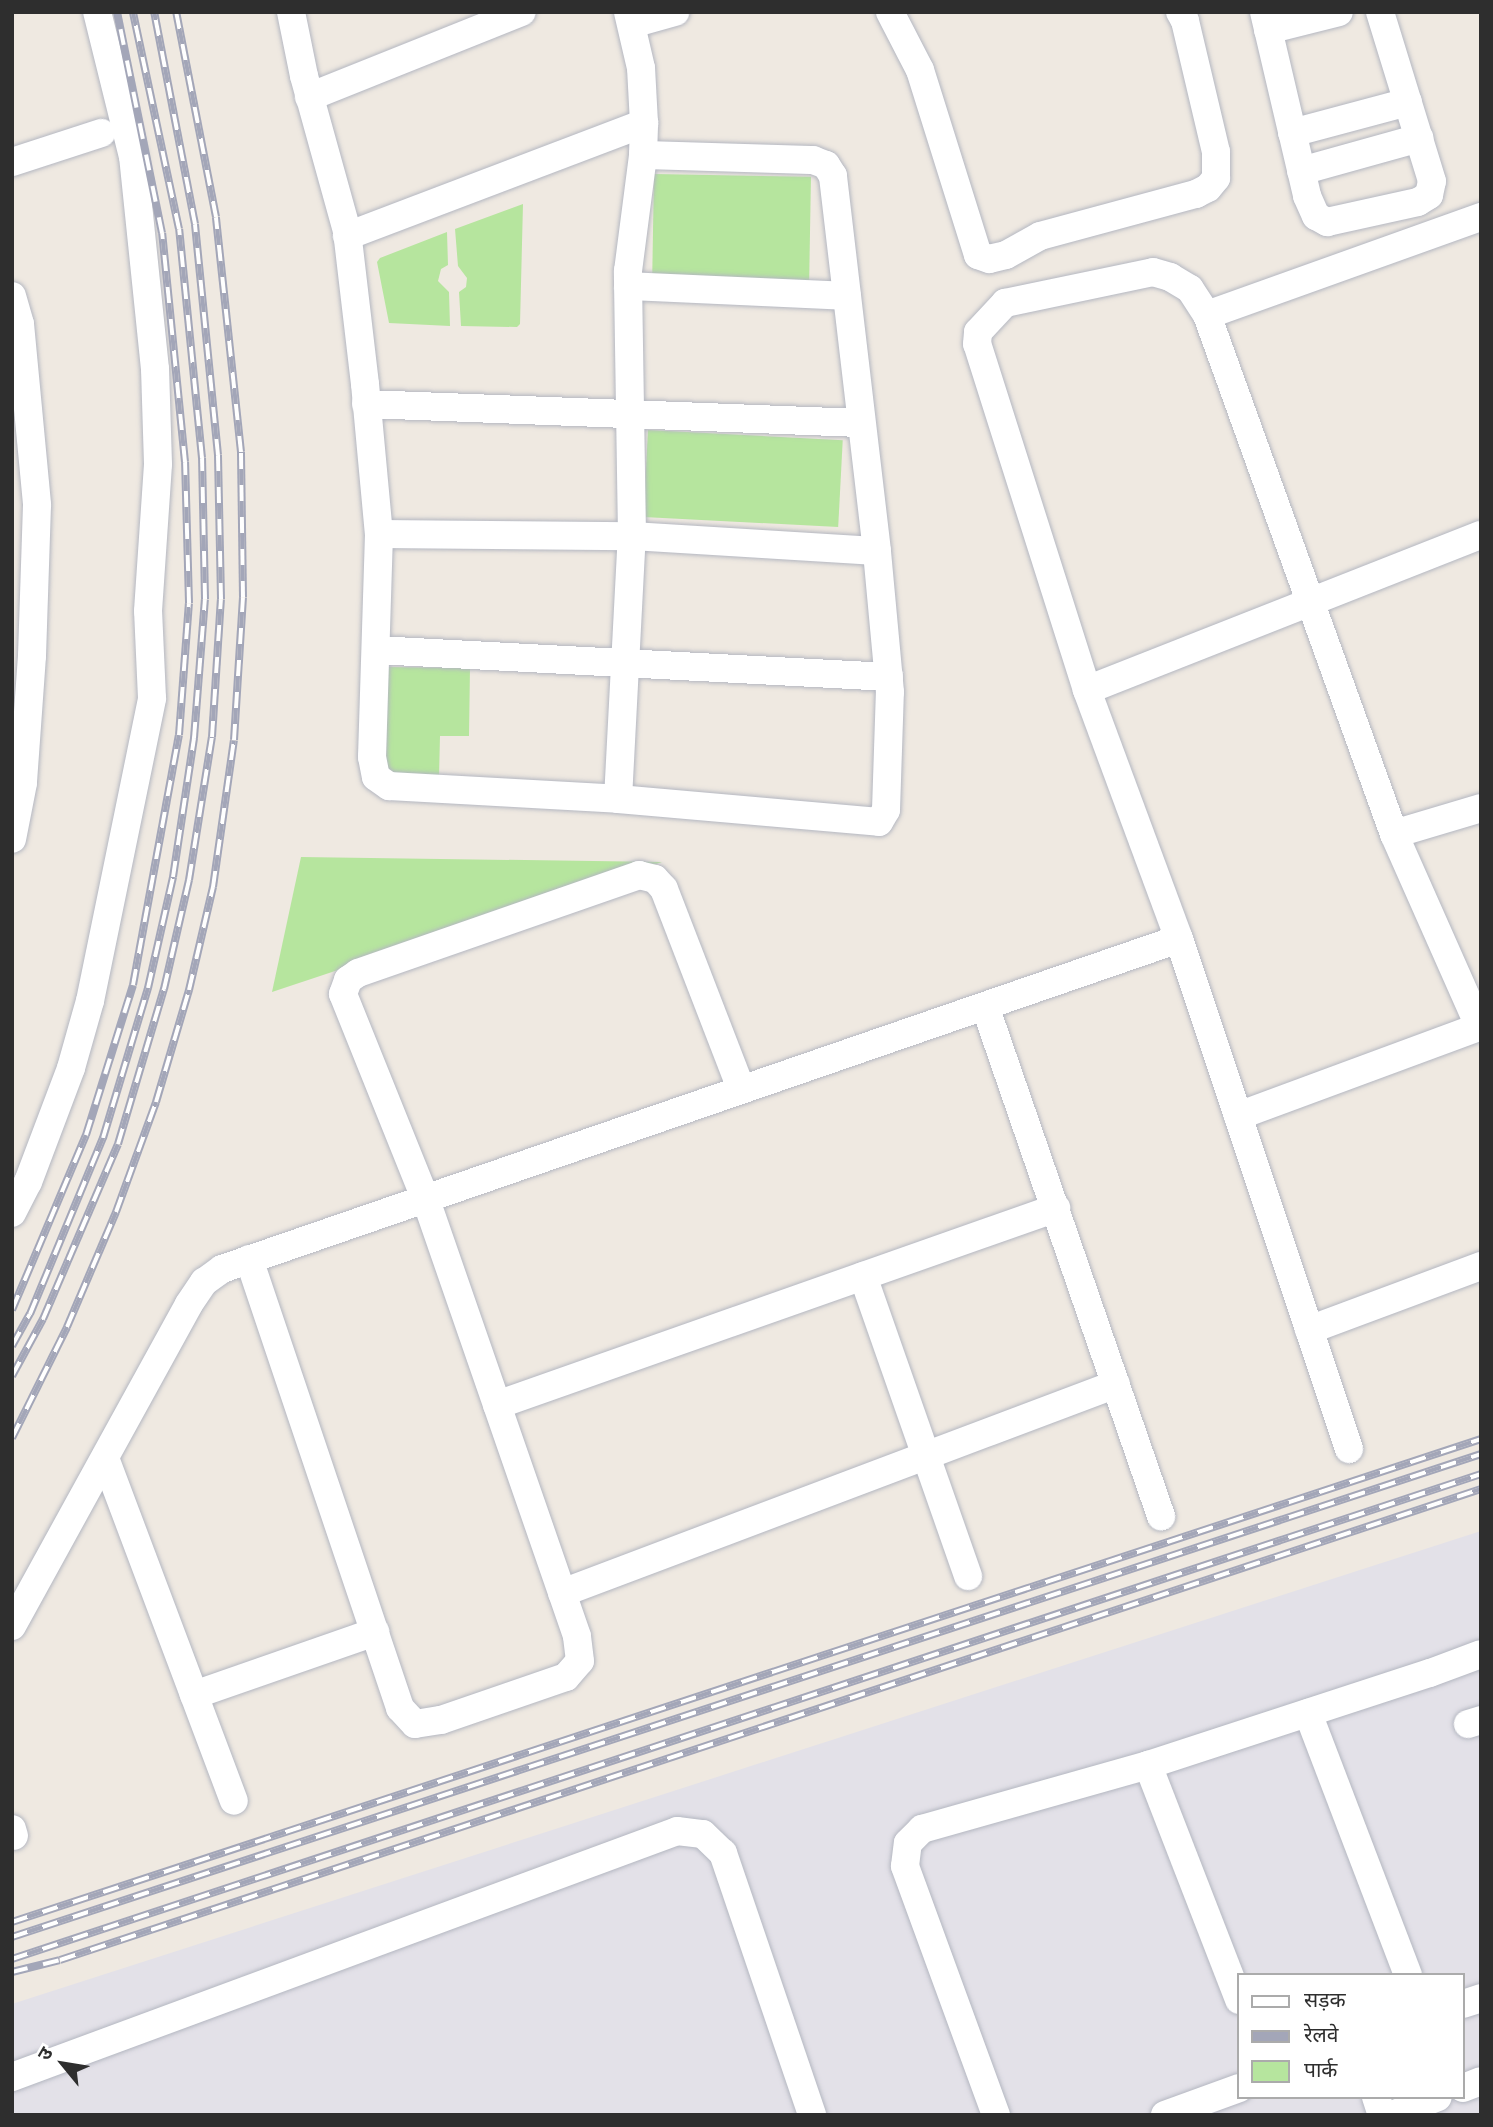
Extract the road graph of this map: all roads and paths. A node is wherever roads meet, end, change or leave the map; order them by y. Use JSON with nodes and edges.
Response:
{"nodes":[{"id":1,"x":97,"y":12,"type":"edge"},
{"id":2,"x":291,"y":12,"type":"edge"},
{"id":3,"x":522,"y":12,"type":"edge"},
{"id":4,"x":675,"y":12,"type":"edge"},
{"id":5,"x":890,"y":12,"type":"edge"},
{"id":6,"x":1180,"y":12,"type":"edge"},
{"id":7,"x":1339,"y":12,"type":"edge"},
{"id":8,"x":1380,"y":12,"type":"edge"},
{"id":9,"x":630,"y":18,"type":"edge"},
{"id":10,"x":1266,"y":21,"type":"edge"},
{"id":11,"x":309,"y":97,"type":"junction"},
{"id":12,"x":1408,"y":102,"type":"junction"},
{"id":13,"x":644,"y":123,"type":"junction"},
{"id":14,"x":101,"y":133,"type":"dead end"},
{"id":15,"x":1292,"y":133,"type":"junction"},
{"id":16,"x":1419,"y":138,"type":"junction"},
{"id":17,"x":643,"y":155,"type":"junction"},
{"id":18,"x":12,"y":162,"type":"edge"},
{"id":19,"x":1301,"y":171,"type":"junction"},
{"id":20,"x":1481,"y":217,"type":"edge"},
{"id":21,"x":347,"y":236,"type":"junction"},
{"id":22,"x":628,"y":286,"type":"junction"},
{"id":23,"x":12,"y":296,"type":"edge"},
{"id":24,"x":847,"y":296,"type":"junction"},
{"id":25,"x":1207,"y":315,"type":"junction"},
{"id":26,"x":20,"y":398,"type":"edge"},
{"id":27,"x":366,"y":404,"type":"junction"},
{"id":28,"x":629,"y":412,"type":"junction"},
{"id":29,"x":861,"y":423,"type":"junction"},
{"id":30,"x":25,"y":510,"type":"edge"},
{"id":31,"x":379,"y":534,"type":"junction"},
{"id":32,"x":1481,"y":535,"type":"edge"},
{"id":33,"x":632,"y":536,"type":"junction"},
{"id":34,"x":877,"y":551,"type":"junction"},
{"id":35,"x":1309,"y":603,"type":"junction"},
{"id":36,"x":376,"y":650,"type":"junction"},
{"id":37,"x":22,"y":659,"type":"edge"},
{"id":38,"x":625,"y":663,"type":"junction"},
{"id":39,"x":889,"y":677,"type":"junction"},
{"id":40,"x":1087,"y":690,"type":"junction"},
{"id":41,"x":18,"y":785,"type":"edge"},
{"id":42,"x":618,"y":799,"type":"junction"},
{"id":43,"x":1481,"y":808,"type":"edge"},
{"id":44,"x":1394,"y":834,"type":"junction"},
{"id":45,"x":12,"y":839,"type":"edge"},
{"id":46,"x":1179,"y":939,"type":"junction"},
{"id":47,"x":985,"y":1006,"type":"junction"},
{"id":48,"x":1480,"y":1026,"type":"edge"},
{"id":49,"x":741,"y":1089,"type":"junction"},
{"id":50,"x":1238,"y":1116,"type":"junction"},
{"id":51,"x":425,"y":1198,"type":"junction"},
{"id":52,"x":1056,"y":1208,"type":"junction"},
{"id":53,"x":12,"y":1213,"type":"edge"},
{"id":54,"x":249,"y":1259,"type":"junction"},
{"id":55,"x":1481,"y":1266,"type":"edge"},
{"id":56,"x":863,"y":1276,"type":"junction"},
{"id":57,"x":1309,"y":1330,"type":"junction"},
{"id":58,"x":1116,"y":1384,"type":"junction"},
{"id":59,"x":497,"y":1405,"type":"junction"},
{"id":60,"x":1349,"y":1449,"type":"dead end"},
{"id":61,"x":925,"y":1456,"type":"junction"},
{"id":62,"x":105,"y":1458,"type":"junction"},
{"id":63,"x":1161,"y":1516,"type":"dead end"},
{"id":64,"x":968,"y":1576,"type":"dead end"},
{"id":65,"x":562,"y":1593,"type":"junction"},
{"id":66,"x":12,"y":1626,"type":"edge"},
{"id":67,"x":375,"y":1632,"type":"junction"},
{"id":68,"x":1481,"y":1654,"type":"edge"},
{"id":69,"x":194,"y":1695,"type":"junction"},
{"id":70,"x":1308,"y":1713,"type":"junction"},
{"id":71,"x":1148,"y":1765,"type":"junction"},
{"id":72,"x":234,"y":1801,"type":"dead end"},
{"id":73,"x":1407,"y":1973,"type":"edge"},
{"id":74,"x":1238,"y":1997,"type":"edge"},
{"id":75,"x":12,"y":2077,"type":"edge"},
{"id":76,"x":1238,"y":2088,"type":"edge"},
{"id":77,"x":1433,"y":2099,"type":"edge"},
{"id":78,"x":812,"y":2115,"type":"edge"},
{"id":79,"x":996,"y":2115,"type":"edge"},
{"id":80,"x":1165,"y":2115,"type":"edge"},
{"id":81,"x":1392,"y":2115,"type":"edge"}],
"edges":[{"from":1,"to":53,"type":"street"},
{"from":2,"to":11,"type":"street"},
{"from":3,"to":11,"type":"street"},
{"from":4,"to":9,"type":"street"},
{"from":5,"to":6,"type":"street"},
{"from":7,"to":10,"type":"street"},
{"from":8,"to":12,"type":"street"},
{"from":9,"to":13,"type":"street"},
{"from":10,"to":15,"type":"street"},
{"from":11,"to":21,"type":"street"},
{"from":12,"to":15,"type":"street"},
{"from":12,"to":16,"type":"street"},
{"from":13,"to":17,"type":"street"},
{"from":13,"to":21,"type":"street"},
{"from":14,"to":18,"type":"street"},
{"from":15,"to":19,"type":"street"},
{"from":16,"to":19,"type":"street"},
{"from":16,"to":19,"type":"street"},
{"from":17,"to":22,"type":"street"},
{"from":17,"to":24,"type":"street"},
{"from":20,"to":25,"type":"street"},
{"from":21,"to":27,"type":"street"},
{"from":22,"to":24,"type":"street"},
{"from":22,"to":28,"type":"street"},
{"from":23,"to":26,"type":"street"},
{"from":24,"to":29,"type":"street"},
{"from":25,"to":35,"type":"street"},
{"from":25,"to":40,"type":"street"},
{"from":26,"to":30,"type":"street"},
{"from":27,"to":28,"type":"street"},
{"from":27,"to":31,"type":"street"},
{"from":28,"to":29,"type":"street"},
{"from":28,"to":33,"type":"street"},
{"from":29,"to":34,"type":"street"},
{"from":30,"to":37,"type":"street"},
{"from":31,"to":33,"type":"street"},
{"from":31,"to":36,"type":"street"},
{"from":32,"to":35,"type":"street"},
{"from":33,"to":34,"type":"street"},
{"from":33,"to":38,"type":"street"},
{"from":34,"to":39,"type":"street"},
{"from":35,"to":40,"type":"street"},
{"from":35,"to":44,"type":"street"},
{"from":36,"to":38,"type":"street"},
{"from":36,"to":42,"type":"street"},
{"from":37,"to":41,"type":"street"},
{"from":38,"to":39,"type":"street"},
{"from":38,"to":42,"type":"street"},
{"from":39,"to":42,"type":"street"},
{"from":40,"to":46,"type":"street"},
{"from":41,"to":45,"type":"street"},
{"from":43,"to":44,"type":"street"},
{"from":44,"to":48,"type":"street"},
{"from":46,"to":47,"type":"street"},
{"from":46,"to":50,"type":"street"},
{"from":47,"to":49,"type":"street"},
{"from":47,"to":52,"type":"street"},
{"from":48,"to":50,"type":"street"},
{"from":49,"to":51,"type":"street"},
{"from":49,"to":51,"type":"street"},
{"from":50,"to":57,"type":"street"},
{"from":51,"to":54,"type":"street"},
{"from":51,"to":59,"type":"street"},
{"from":52,"to":56,"type":"street"},
{"from":52,"to":58,"type":"street"},
{"from":54,"to":62,"type":"street"},
{"from":54,"to":67,"type":"street"},
{"from":55,"to":57,"type":"street"},
{"from":56,"to":59,"type":"street"},
{"from":56,"to":61,"type":"street"},
{"from":57,"to":60,"type":"street"},
{"from":58,"to":61,"type":"street"},
{"from":58,"to":63,"type":"street"},
{"from":59,"to":65,"type":"street"},
{"from":61,"to":64,"type":"street"},
{"from":61,"to":65,"type":"street"},
{"from":62,"to":66,"type":"street"},
{"from":62,"to":69,"type":"street"},
{"from":65,"to":67,"type":"street"},
{"from":67,"to":69,"type":"street"},
{"from":68,"to":70,"type":"street"},
{"from":69,"to":72,"type":"street"},
{"from":70,"to":71,"type":"street"},
{"from":70,"to":73,"type":"street"},
{"from":71,"to":74,"type":"street"},
{"from":71,"to":79,"type":"street"},
{"from":75,"to":78,"type":"street"},
{"from":76,"to":80,"type":"street"},
{"from":77,"to":81,"type":"street"}]}
